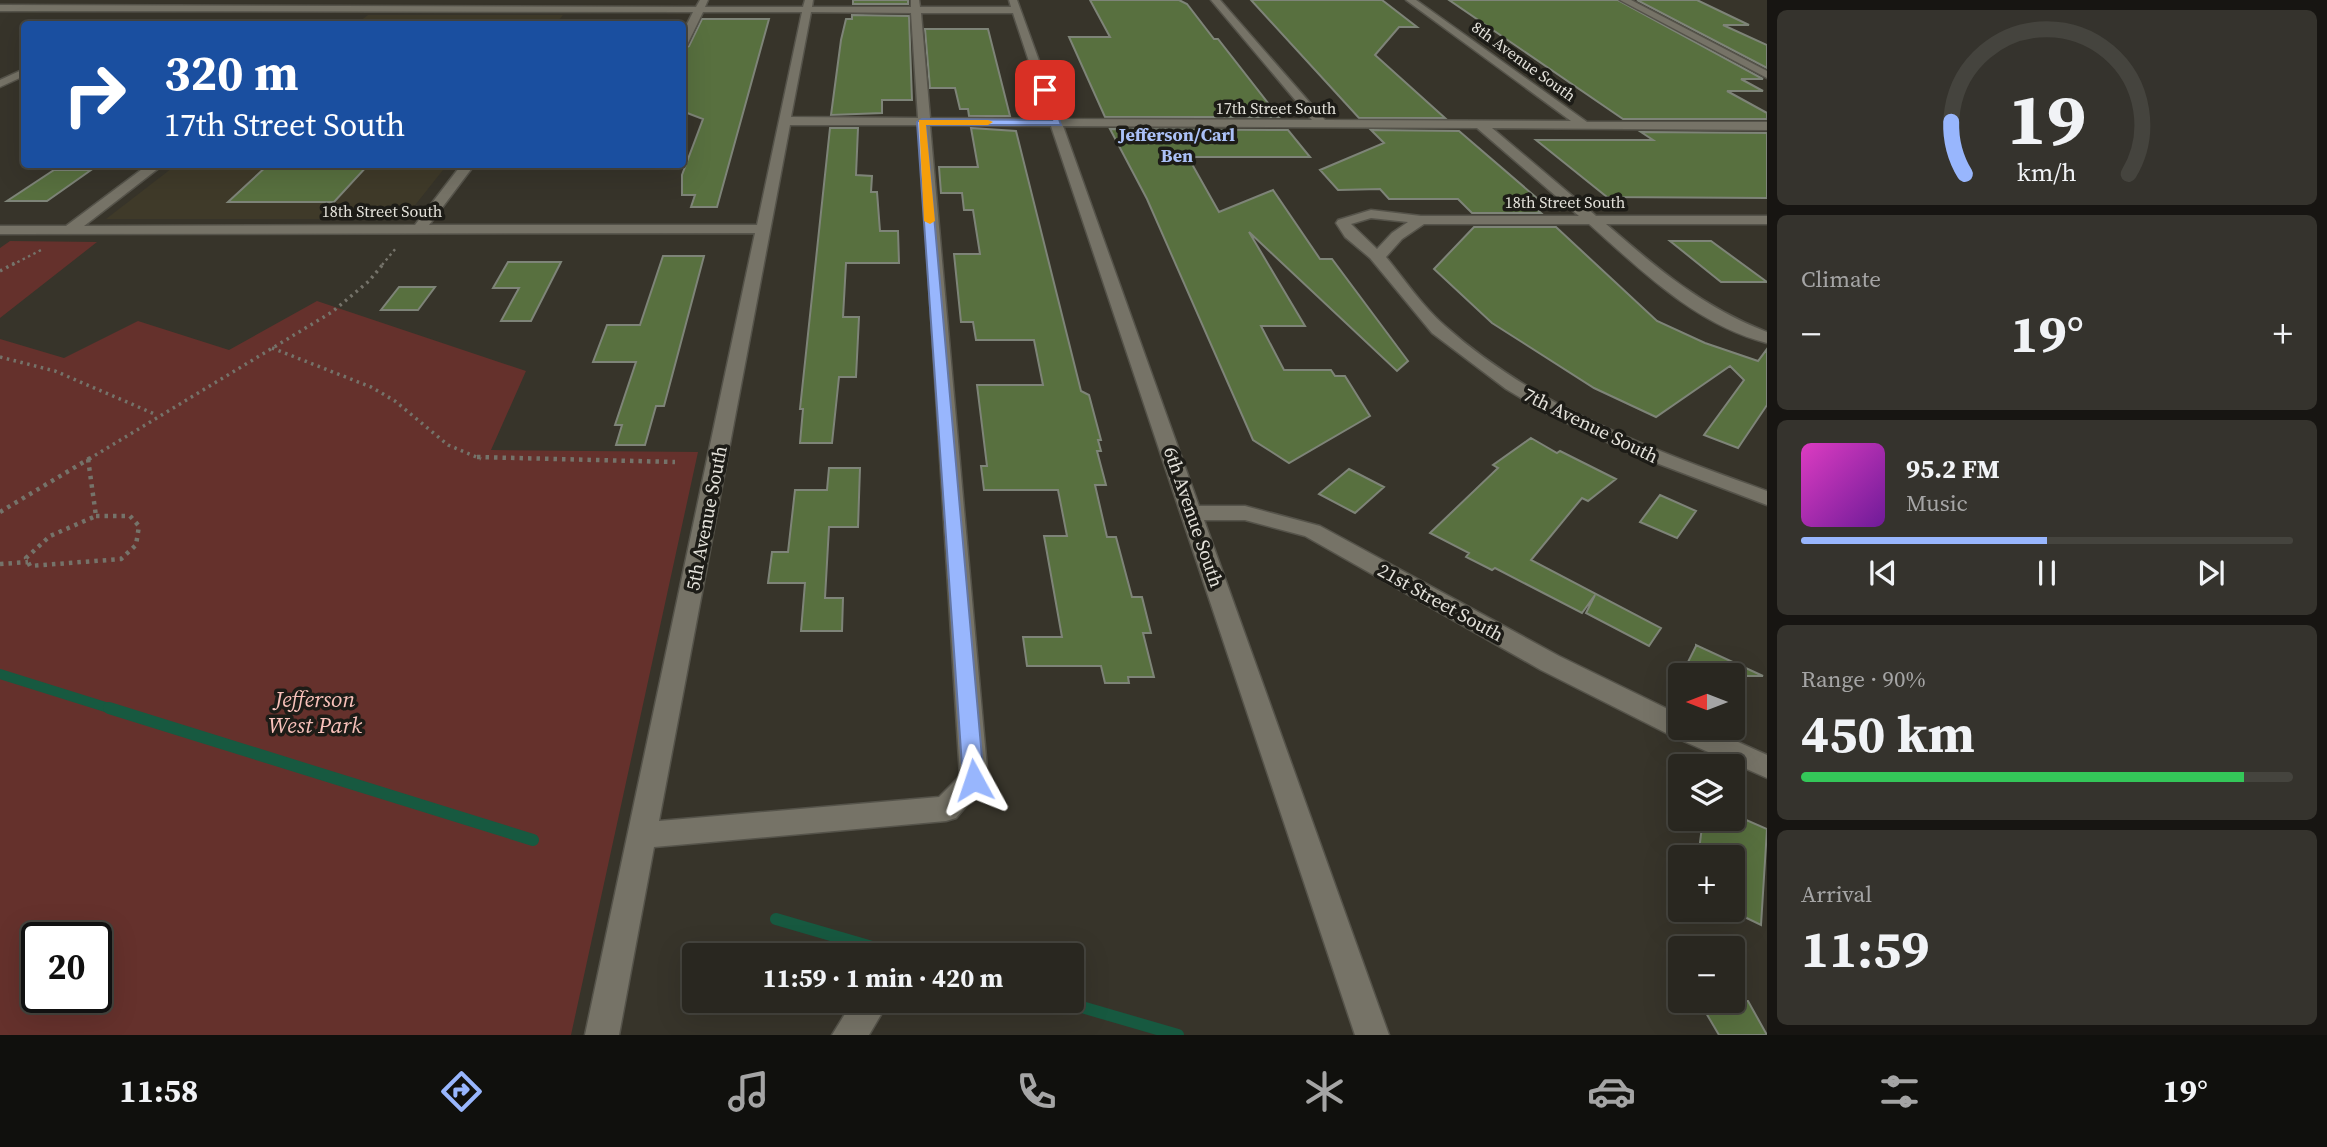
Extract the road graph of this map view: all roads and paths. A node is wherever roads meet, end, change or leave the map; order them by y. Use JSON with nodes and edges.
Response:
{"nodes":[{"id":1,"x":159,"y":0,"type":"edge"},
{"id":2,"x":377,"y":0,"type":"edge"},
{"id":3,"x":488,"y":0,"type":"edge"},
{"id":4,"x":595,"y":0,"type":"edge"},
{"id":5,"x":1215,"y":0,"type":"edge"},
{"id":6,"x":1410,"y":0,"type":"edge"},
{"id":7,"x":1624,"y":0,"type":"edge"},
{"id":8,"x":702,"y":5,"type":"edge"},
{"id":9,"x":808,"y":5,"type":"edge"},
{"id":10,"x":915,"y":5,"type":"edge"},
{"id":11,"x":1015,"y":5,"type":"edge"},
{"id":12,"x":0,"y":8,"type":"edge"},
{"id":13,"x":145,"y":8,"type":"junction"},
{"id":14,"x":367,"y":8,"type":"junction"},
{"id":15,"x":479,"y":8,"type":"junction"},
{"id":16,"x":588,"y":9,"type":"junction"},
{"id":17,"x":122,"y":20,"type":"dead end"},
{"id":18,"x":352,"y":20,"type":"dead end"},
{"id":19,"x":578,"y":21,"type":"edge"},
{"id":20,"x":686,"y":37,"type":"edge"},
{"id":21,"x":21,"y":74,"type":"edge"},
{"id":22,"x":1767,"y":75,"type":"edge"},
{"id":23,"x":0,"y":84,"type":"edge"},
{"id":24,"x":785,"y":121,"type":"junction"},
{"id":25,"x":922,"y":122,"type":"junction"},
{"id":26,"x":1057,"y":123,"type":"junction"},
{"id":27,"x":1322,"y":124,"type":"junction"},
{"id":28,"x":1481,"y":125,"type":"junction"},
{"id":29,"x":1584,"y":125,"type":"junction"},
{"id":30,"x":1767,"y":126,"type":"edge"},
{"id":31,"x":153,"y":168,"type":"edge"},
{"id":32,"x":466,"y":168,"type":"edge"},
{"id":33,"x":1590,"y":219,"type":"junction"},
{"id":34,"x":1421,"y":220,"type":"junction"},
{"id":35,"x":1767,"y":220,"type":"edge"},
{"id":36,"x":419,"y":229,"type":"junction"},
{"id":37,"x":763,"y":229,"type":"junction"},
{"id":38,"x":0,"y":230,"type":"edge"},
{"id":39,"x":69,"y":230,"type":"junction"},
{"id":40,"x":400,"y":243,"type":"dead end"},
{"id":41,"x":1378,"y":257,"type":"junction"},
{"id":42,"x":0,"y":271,"type":"edge"},
{"id":43,"x":1767,"y":338,"type":"edge"},
{"id":44,"x":271,"y":348,"type":"junction"},
{"id":45,"x":0,"y":357,"type":"edge"},
{"id":46,"x":158,"y":415,"type":"junction"},
{"id":47,"x":88,"y":459,"type":"junction"},
{"id":48,"x":675,"y":462,"type":"dead end"},
{"id":49,"x":1767,"y":498,"type":"edge"},
{"id":50,"x":0,"y":512,"type":"edge"},
{"id":51,"x":1192,"y":513,"type":"junction"},
{"id":52,"x":96,"y":516,"type":"junction"},
{"id":53,"x":28,"y":562,"type":"junction"},
{"id":54,"x":0,"y":564,"type":"edge"},
{"id":55,"x":1668,"y":722,"type":"edge"},
{"id":56,"x":1707,"y":740,"type":"edge"},
{"id":57,"x":1767,"y":767,"type":"edge"},
{"id":58,"x":643,"y":835,"type":"junction"},
{"id":59,"x":865,"y":1013,"type":"edge"},
{"id":60,"x":602,"y":1035,"type":"edge"},
{"id":61,"x":849,"y":1035,"type":"edge"},
{"id":62,"x":1372,"y":1035,"type":"edge"}],
"edges":[{"from":1,"to":13,"type":"street"},
{"from":2,"to":14,"type":"street"},
{"from":3,"to":15,"type":"street"},
{"from":4,"to":16,"type":"street"},
{"from":5,"to":27,"type":"street"},
{"from":6,"to":29,"type":"street","name":"8th Avenue South"},
{"from":7,"to":22,"type":"street"},
{"from":8,"to":9,"type":"street"},
{"from":8,"to":16,"type":"street"},
{"from":8,"to":20,"type":"street"},
{"from":9,"to":10,"type":"street"},
{"from":9,"to":24,"type":"street","name":"5th Avenue South"},
{"from":10,"to":11,"type":"street"},
{"from":10,"to":25,"type":"street"},
{"from":11,"to":26,"type":"street","name":"6th Avenue South"},
{"from":12,"to":13,"type":"street"},
{"from":13,"to":14,"type":"street"},
{"from":13,"to":17,"type":"street"},
{"from":14,"to":15,"type":"street"},
{"from":14,"to":18,"type":"street"},
{"from":15,"to":16,"type":"street"},
{"from":16,"to":19,"type":"street"},
{"from":21,"to":23,"type":"street"},
{"from":24,"to":25,"type":"street","name":"17th Street South"},
{"from":24,"to":37,"type":"street","name":"5th Avenue South"},
{"from":25,"to":26,"type":"street","name":"17th Street South"},
{"from":25,"to":58,"type":"street"},
{"from":26,"to":27,"type":"street","name":"17th Street South"},
{"from":26,"to":51,"type":"street","name":"6th Avenue South"},
{"from":27,"to":28,"type":"street","name":"17th Street South"},
{"from":28,"to":29,"type":"street","name":"17th Street South"},
{"from":28,"to":33,"type":"street"},
{"from":29,"to":30,"type":"street","name":"17th Street South"},
{"from":31,"to":39,"type":"street"},
{"from":32,"to":36,"type":"street"},
{"from":33,"to":34,"type":"street","name":"18th Street South"},
{"from":33,"to":35,"type":"street","name":"18th Street South"},
{"from":33,"to":43,"type":"street"},
{"from":34,"to":41,"type":"street"},
{"from":34,"to":41,"type":"street","name":"18th Street South"},
{"from":36,"to":37,"type":"street","name":"18th Street South"},
{"from":36,"to":39,"type":"street","name":"18th Street South"},
{"from":37,"to":58,"type":"street","name":"5th Avenue South"},
{"from":38,"to":39,"type":"street","name":"18th Street South"},
{"from":39,"to":42,"type":"path"},
{"from":40,"to":44,"type":"path"},
{"from":41,"to":49,"type":"street","name":"7th Avenue South"},
{"from":44,"to":46,"type":"path"},
{"from":44,"to":48,"type":"path"},
{"from":45,"to":46,"type":"path"},
{"from":46,"to":47,"type":"path"},
{"from":47,"to":50,"type":"path"},
{"from":47,"to":52,"type":"path"},
{"from":51,"to":55,"type":"street","name":"21st Street South"},
{"from":51,"to":62,"type":"street","name":"6th Avenue South"},
{"from":52,"to":53,"type":"path"},
{"from":52,"to":53,"type":"path"},
{"from":53,"to":54,"type":"path"},
{"from":56,"to":57,"type":"street","name":"21st Street South"},
{"from":58,"to":60,"type":"street","name":"5th Avenue South"},
{"from":59,"to":61,"type":"street"}]}
